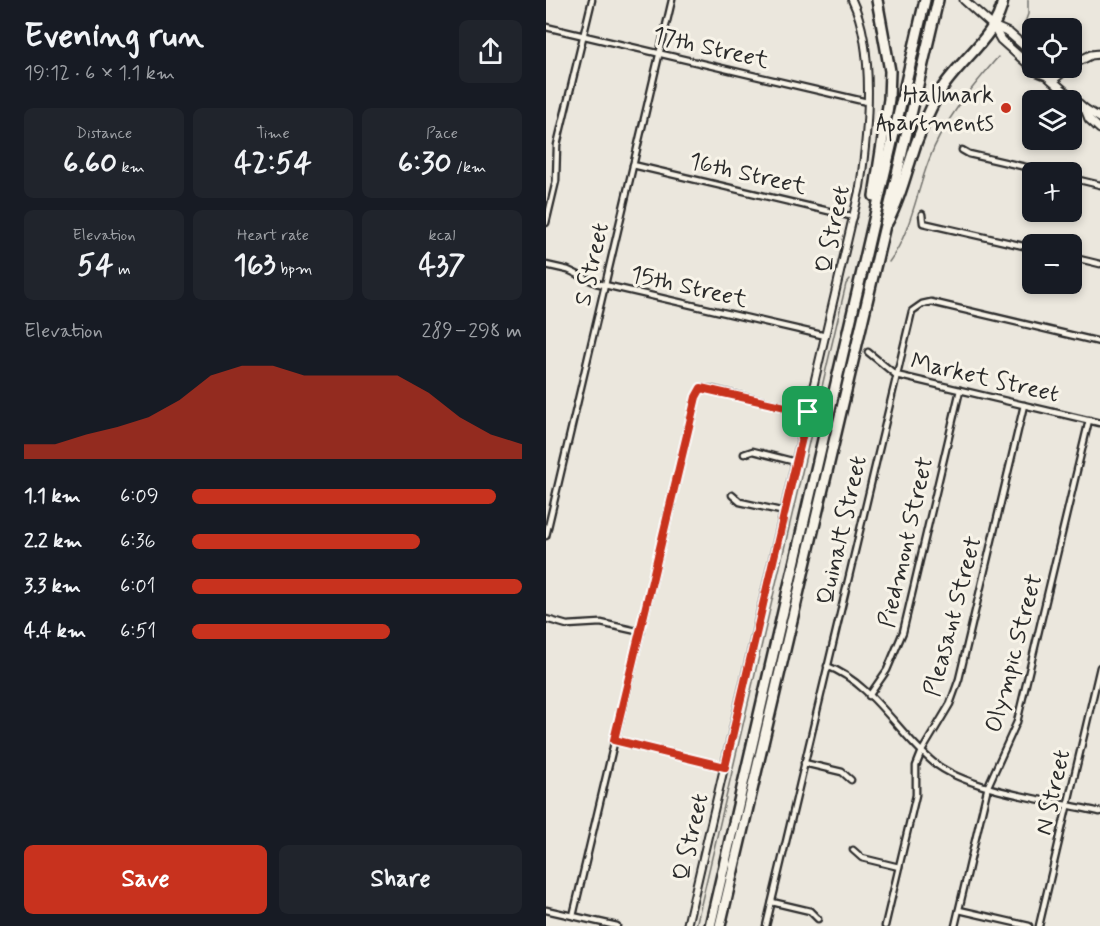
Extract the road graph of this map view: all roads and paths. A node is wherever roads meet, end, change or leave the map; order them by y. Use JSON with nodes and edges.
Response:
{"nodes":[{"id":1,"x":592,"y":0,"type":"edge"},
{"id":2,"x":672,"y":0,"type":"edge"},
{"id":3,"x":852,"y":0,"type":"edge"},
{"id":4,"x":877,"y":0,"type":"edge"},
{"id":5,"x":925,"y":0,"type":"edge"},
{"id":6,"x":938,"y":0,"type":"edge"},
{"id":7,"x":964,"y":0,"type":"edge"},
{"id":8,"x":1003,"y":0,"type":"edge"},
{"id":9,"x":993,"y":26,"type":"junction"},
{"id":10,"x":546,"y":27,"type":"edge"},
{"id":11,"x":584,"y":36,"type":"junction"},
{"id":12,"x":1022,"y":44,"type":"edge"},
{"id":13,"x":659,"y":54,"type":"junction"},
{"id":14,"x":1100,"y":54,"type":"edge"},
{"id":15,"x":1022,"y":59,"type":"edge"},
{"id":16,"x":1082,"y":60,"type":"edge"},
{"id":17,"x":1052,"y":78,"type":"edge"},
{"id":18,"x":867,"y":102,"type":"junction"},
{"id":19,"x":1085,"y":109,"type":"junction"},
{"id":20,"x":1100,"y":118,"type":"edge"},
{"id":21,"x":1100,"y":129,"type":"edge"},
{"id":22,"x":962,"y":150,"type":"dead end"},
{"id":23,"x":633,"y":165,"type":"junction"},
{"id":24,"x":1022,"y":166,"type":"edge"},
{"id":25,"x":1082,"y":181,"type":"edge"},
{"id":26,"x":1100,"y":185,"type":"edge"},
{"id":27,"x":922,"y":213,"type":"dead end"},
{"id":28,"x":854,"y":217,"type":"junction"},
{"id":29,"x":874,"y":219,"type":"junction"},
{"id":30,"x":546,"y":223,"type":"edge"},
{"id":31,"x":883,"y":230,"type":"junction"},
{"id":32,"x":1022,"y":246,"type":"edge"},
{"id":33,"x":1082,"y":260,"type":"edge"},
{"id":34,"x":1100,"y":264,"type":"edge"},
{"id":35,"x":546,"y":265,"type":"edge"},
{"id":36,"x":605,"y":285,"type":"junction"},
{"id":37,"x":826,"y":336,"type":"junction"},
{"id":38,"x":1100,"y":342,"type":"edge"},
{"id":39,"x":868,"y":352,"type":"dead end"},
{"id":40,"x":896,"y":375,"type":"junction"},
{"id":41,"x":960,"y":390,"type":"junction"},
{"id":42,"x":1024,"y":405,"type":"junction"},
{"id":43,"x":808,"y":412,"type":"junction"},
{"id":44,"x":1089,"y":420,"type":"junction"},
{"id":45,"x":1100,"y":423,"type":"edge"},
{"id":46,"x":744,"y":454,"type":"dead end"},
{"id":47,"x":796,"y":462,"type":"junction"},
{"id":48,"x":732,"y":495,"type":"dead end"},
{"id":49,"x":785,"y":512,"type":"junction"},
{"id":50,"x":546,"y":536,"type":"edge"},
{"id":51,"x":546,"y":619,"type":"edge"},
{"id":52,"x":640,"y":632,"type":"junction"},
{"id":53,"x":827,"y":666,"type":"junction"},
{"id":54,"x":1100,"y":667,"type":"edge"},
{"id":55,"x":869,"y":696,"type":"junction"},
{"id":56,"x":614,"y":740,"type":"junction"},
{"id":57,"x":922,"y":751,"type":"junction"},
{"id":58,"x":804,"y":763,"type":"junction"},
{"id":59,"x":725,"y":767,"type":"junction"},
{"id":60,"x":850,"y":780,"type":"dead end"},
{"id":61,"x":988,"y":786,"type":"junction"},
{"id":62,"x":1068,"y":804,"type":"junction"},
{"id":63,"x":1100,"y":812,"type":"edge"},
{"id":64,"x":853,"y":850,"type":"dead end"},
{"id":65,"x":899,"y":867,"type":"junction"},
{"id":66,"x":772,"y":902,"type":"junction"},
{"id":67,"x":546,"y":910,"type":"edge"},
{"id":68,"x":959,"y":910,"type":"junction"},
{"id":69,"x":573,"y":915,"type":"junction"},
{"id":70,"x":818,"y":918,"type":"dead end"},
{"id":71,"x":611,"y":925,"type":"edge"},
{"id":72,"x":617,"y":926,"type":"edge"},
{"id":73,"x":687,"y":926,"type":"edge"},
{"id":74,"x":710,"y":926,"type":"edge"},
{"id":75,"x":720,"y":926,"type":"edge"},
{"id":76,"x":766,"y":926,"type":"edge"},
{"id":77,"x":885,"y":926,"type":"edge"},
{"id":78,"x":955,"y":926,"type":"edge"},
{"id":79,"x":1029,"y":926,"type":"edge"},
{"id":80,"x":1039,"y":926,"type":"edge"}],
"edges":[{"from":1,"to":11,"type":"street"},
{"from":2,"to":13,"type":"street","name":"S Street"},
{"from":3,"to":18,"type":"street","name":"Q Street"},
{"from":4,"to":29,"type":"highway"},
{"from":5,"to":29,"type":"highway"},
{"from":6,"to":31,"type":"highway"},
{"from":7,"to":9,"type":"main road"},
{"from":8,"to":9,"type":"highway"},
{"from":9,"to":12,"type":"main road"},
{"from":9,"to":15,"type":"main road"},
{"from":9,"to":31,"type":"highway"},
{"from":10,"to":11,"type":"street","name":"17th Street"},
{"from":11,"to":13,"type":"street","name":"17th Street"},
{"from":11,"to":30,"type":"street"},
{"from":13,"to":18,"type":"street","name":"17th Street"},
{"from":13,"to":23,"type":"street","name":"S Street"},
{"from":14,"to":16,"type":"main road"},
{"from":17,"to":19,"type":"main road"},
{"from":18,"to":28,"type":"street","name":"Q Street"},
{"from":19,"to":20,"type":"main road"},
{"from":19,"to":21,"type":"main road"},
{"from":22,"to":24,"type":"street"},
{"from":23,"to":28,"type":"street","name":"16th Street"},
{"from":23,"to":36,"type":"street","name":"S Street"},
{"from":25,"to":26,"type":"street"},
{"from":27,"to":32,"type":"street"},
{"from":28,"to":37,"type":"street","name":"Q Street"},
{"from":29,"to":74,"type":"highway"},
{"from":31,"to":75,"type":"highway"},
{"from":33,"to":34,"type":"street"},
{"from":35,"to":36,"type":"street","name":"15th Street"},
{"from":36,"to":37,"type":"street","name":"15th Street"},
{"from":36,"to":50,"type":"street","name":"S Street"},
{"from":37,"to":43,"type":"street","name":"Q Street"},
{"from":38,"to":40,"type":"street","name":"Quinalt Street"},
{"from":39,"to":40,"type":"street","name":"Market Street"},
{"from":40,"to":41,"type":"street","name":"Market Street"},
{"from":40,"to":53,"type":"street","name":"Quinalt Street"},
{"from":41,"to":42,"type":"street","name":"Market Street"},
{"from":41,"to":55,"type":"street","name":"Piedmont Street"},
{"from":42,"to":44,"type":"street","name":"Market Street"},
{"from":42,"to":57,"type":"street","name":"Pleasant Street"},
{"from":43,"to":47,"type":"street","name":"Q Street"},
{"from":43,"to":52,"type":"street"},
{"from":44,"to":45,"type":"street","name":"Market Street"},
{"from":44,"to":61,"type":"street","name":"Olympic Street"},
{"from":46,"to":47,"type":"street"},
{"from":47,"to":49,"type":"street","name":"Q Street"},
{"from":48,"to":49,"type":"street"},
{"from":49,"to":59,"type":"street","name":"Q Street"},
{"from":51,"to":52,"type":"street"},
{"from":52,"to":56,"type":"street"},
{"from":53,"to":55,"type":"street"},
{"from":53,"to":58,"type":"street","name":"Quinalt Street"},
{"from":54,"to":62,"type":"street","name":"N Street"},
{"from":55,"to":57,"type":"street"},
{"from":56,"to":59,"type":"street"},
{"from":56,"to":69,"type":"street"},
{"from":57,"to":61,"type":"street"},
{"from":57,"to":65,"type":"street","name":"Pleasant Street"},
{"from":58,"to":60,"type":"street"},
{"from":58,"to":66,"type":"street","name":"Quinalt Street"},
{"from":59,"to":73,"type":"street","name":"Q Street"},
{"from":61,"to":62,"type":"street"},
{"from":61,"to":68,"type":"street","name":"Olympic Street"},
{"from":62,"to":63,"type":"street"},
{"from":62,"to":80,"type":"street","name":"N Street"},
{"from":64,"to":65,"type":"street"},
{"from":65,"to":77,"type":"street","name":"Pleasant Street"},
{"from":66,"to":70,"type":"street"},
{"from":66,"to":76,"type":"street","name":"Quinalt Street"},
{"from":67,"to":69,"type":"street"},
{"from":68,"to":78,"type":"street","name":"Olympic Street"},
{"from":68,"to":79,"type":"street"},
{"from":69,"to":71,"type":"street"},
{"from":71,"to":72,"type":"street"}]}
